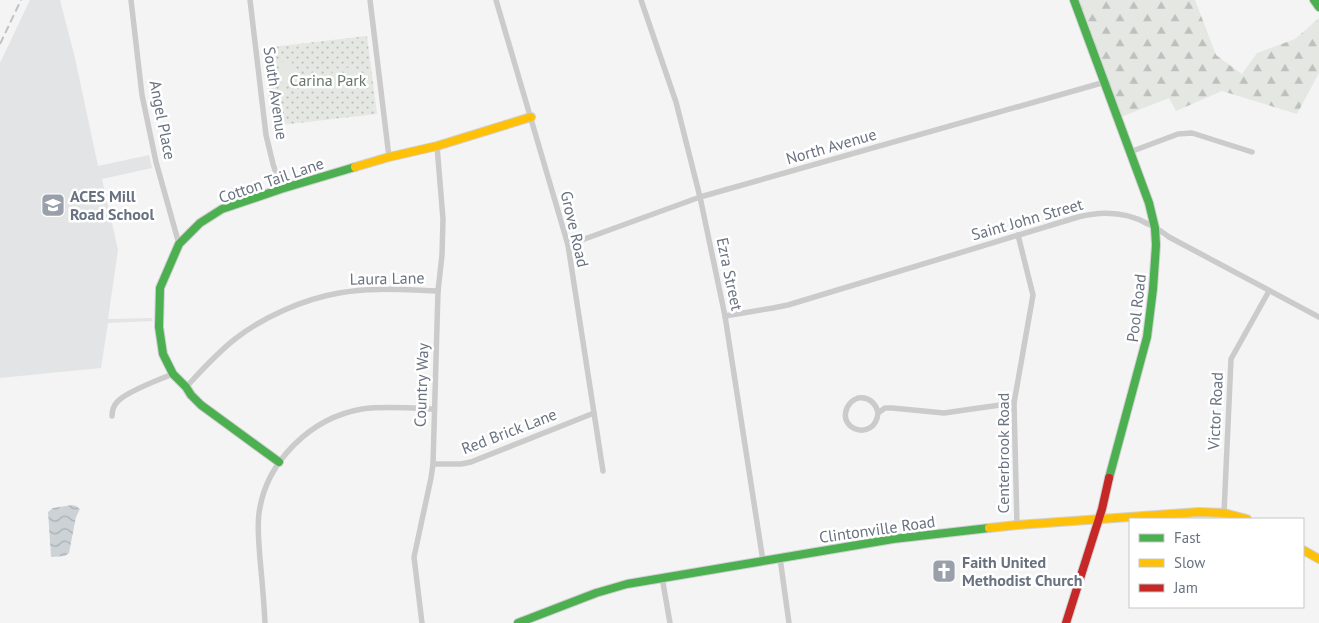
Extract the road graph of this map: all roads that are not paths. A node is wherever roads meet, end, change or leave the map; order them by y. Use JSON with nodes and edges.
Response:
{"nodes":[{"id":1,"x":131,"y":0,"type":"edge"},
{"id":2,"x":250,"y":0,"type":"edge"},
{"id":3,"x":370,"y":0,"type":"edge"},
{"id":4,"x":496,"y":0,"type":"edge"},
{"id":5,"x":641,"y":0,"type":"edge"},
{"id":6,"x":1074,"y":0,"type":"edge"},
{"id":7,"x":1314,"y":0,"type":"edge"},
{"id":8,"x":1319,"y":7,"type":"edge"},
{"id":9,"x":1106,"y":82,"type":"junction"},
{"id":10,"x":531,"y":117,"type":"junction"},
{"id":11,"x":437,"y":146,"type":"junction"},
{"id":12,"x":1130,"y":152,"type":"junction"},
{"id":13,"x":1252,"y":152,"type":"dead end"},
{"id":14,"x":389,"y":157,"type":"junction"},
{"id":15,"x":281,"y":188,"type":"junction"},
{"id":16,"x":700,"y":197,"type":"junction"},
{"id":17,"x":1155,"y":228,"type":"junction"},
{"id":18,"x":1018,"y":235,"type":"junction"},
{"id":19,"x":179,"y":244,"type":"junction"},
{"id":20,"x":568,"y":245,"type":"junction"},
{"id":21,"x":438,"y":291,"type":"junction"},
{"id":22,"x":1270,"y":291,"type":"junction"},
{"id":23,"x":725,"y":316,"type":"junction"},
{"id":24,"x":1319,"y":317,"type":"edge"},
{"id":25,"x":173,"y":374,"type":"junction"},
{"id":26,"x":186,"y":387,"type":"junction"},
{"id":27,"x":1014,"y":404,"type":"junction"},
{"id":28,"x":434,"y":409,"type":"junction"},
{"id":29,"x":594,"y":413,"type":"junction"},
{"id":30,"x":878,"y":413,"type":"junction"},
{"id":31,"x":112,"y":416,"type":"dead end"},
{"id":32,"x":279,"y":462,"type":"junction"},
{"id":33,"x":433,"y":464,"type":"junction"},
{"id":34,"x":603,"y":470,"type":"dead end"},
{"id":35,"x":1224,"y":513,"type":"junction"},
{"id":36,"x":1243,"y":518,"type":"edge"},
{"id":37,"x":1098,"y":519,"type":"junction"},
{"id":38,"x":1016,"y":525,"type":"junction"},
{"id":39,"x":1304,"y":551,"type":"edge"},
{"id":40,"x":780,"y":558,"type":"junction"},
{"id":41,"x":1319,"y":559,"type":"edge"},
{"id":42,"x":764,"y":561,"type":"junction"},
{"id":43,"x":662,"y":577,"type":"junction"},
{"id":44,"x":265,"y":623,"type":"edge"},
{"id":45,"x":422,"y":623,"type":"edge"},
{"id":46,"x":518,"y":623,"type":"edge"},
{"id":47,"x":670,"y":623,"type":"edge"},
{"id":48,"x":789,"y":623,"type":"edge"},
{"id":49,"x":1066,"y":623,"type":"edge"}],
"edges":[{"from":1,"to":19,"type":"street","name":"Angel Place"},
{"from":2,"to":15,"type":"street","name":"South Avenue"},
{"from":3,"to":14,"type":"street"},
{"from":4,"to":10,"type":"street","name":"Grove Road"},
{"from":5,"to":16,"type":"street","name":"Ezra Street"},
{"from":6,"to":9,"type":"street","name":"Pool Road"},
{"from":7,"to":8,"type":"street"},
{"from":9,"to":12,"type":"street","name":"Pool Road"},
{"from":9,"to":16,"type":"street","name":"North Avenue"},
{"from":10,"to":11,"type":"street","name":"Cotton Tail Lane"},
{"from":10,"to":20,"type":"street","name":"Grove Road"},
{"from":11,"to":14,"type":"street","name":"Cotton Tail Lane"},
{"from":11,"to":21,"type":"street","name":"Country Way"},
{"from":12,"to":13,"type":"street"},
{"from":12,"to":17,"type":"street","name":"Pool Road"},
{"from":14,"to":15,"type":"street","name":"Cotton Tail Lane"},
{"from":15,"to":19,"type":"street","name":"Cotton Tail Lane"},
{"from":16,"to":20,"type":"street","name":"North Avenue"},
{"from":16,"to":23,"type":"street","name":"Ezra Street"},
{"from":17,"to":18,"type":"street","name":"Saint John Street"},
{"from":17,"to":22,"type":"street","name":"Saint John Street"},
{"from":17,"to":37,"type":"street","name":"Pool Road"},
{"from":18,"to":23,"type":"street","name":"Saint John Street"},
{"from":18,"to":27,"type":"street","name":"Centerbrook Road"},
{"from":19,"to":25,"type":"street","name":"Cotton Tail Lane"},
{"from":20,"to":29,"type":"street","name":"Grove Road"},
{"from":21,"to":26,"type":"street","name":"Laura Lane"},
{"from":21,"to":28,"type":"street","name":"Country Way"},
{"from":22,"to":24,"type":"street","name":"Saint John Street"},
{"from":22,"to":35,"type":"street","name":"Victor Road"},
{"from":23,"to":42,"type":"street","name":"Ezra Street"},
{"from":25,"to":26,"type":"street","name":"Cotton Tail Lane"},
{"from":25,"to":31,"type":"street"},
{"from":26,"to":32,"type":"street","name":"Cotton Tail Lane"},
{"from":27,"to":30,"type":"street"},
{"from":27,"to":38,"type":"street","name":"Centerbrook Road"},
{"from":28,"to":32,"type":"street"},
{"from":28,"to":33,"type":"street","name":"Country Way"},
{"from":29,"to":33,"type":"street","name":"Red Brick Lane"},
{"from":29,"to":34,"type":"street","name":"Grove Road"},
{"from":30,"to":30,"type":"street"},
{"from":32,"to":44,"type":"street"},
{"from":33,"to":45,"type":"street","name":"Country Way"},
{"from":35,"to":36,"type":"street","name":"Clintonville Road"},
{"from":35,"to":37,"type":"street","name":"Clintonville Road"},
{"from":37,"to":38,"type":"street","name":"Clintonville Road"},
{"from":37,"to":49,"type":"street","name":"Pool Road"},
{"from":38,"to":40,"type":"street","name":"Clintonville Road"},
{"from":39,"to":41,"type":"street"},
{"from":40,"to":42,"type":"street","name":"Clintonville Road"},
{"from":40,"to":48,"type":"street"},
{"from":42,"to":43,"type":"street","name":"Clintonville Road"},
{"from":43,"to":46,"type":"street","name":"Clintonville Road"},
{"from":43,"to":47,"type":"street"}]}
